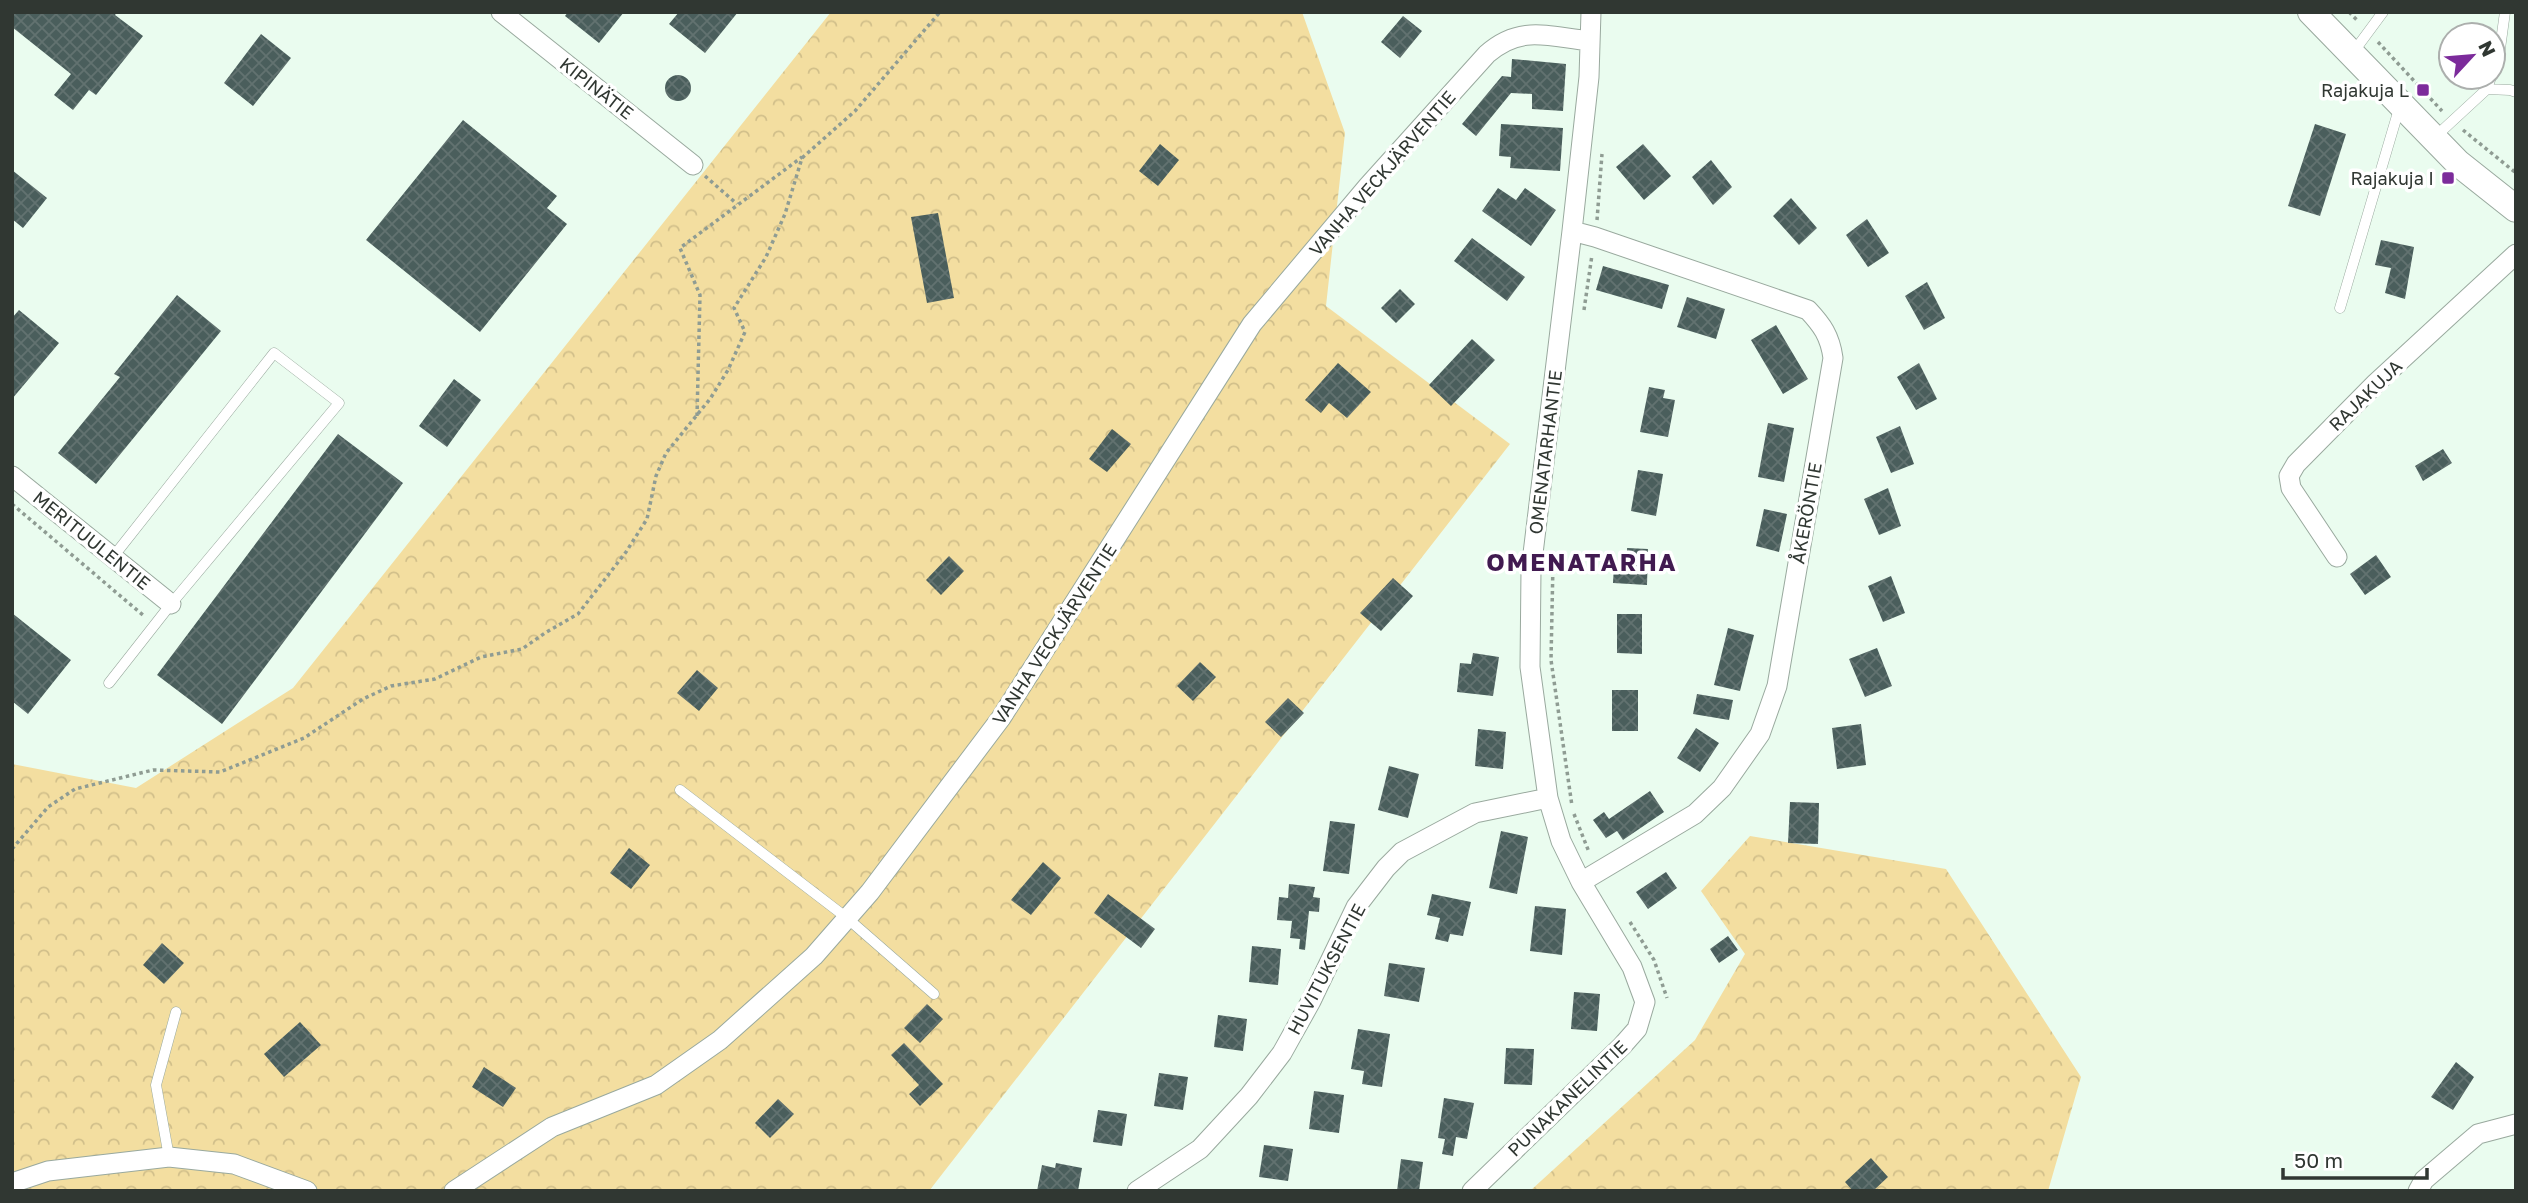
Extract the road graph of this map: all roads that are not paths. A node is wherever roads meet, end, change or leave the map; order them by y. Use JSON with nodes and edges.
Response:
{"nodes":[{"id":1,"x":501,"y":12,"type":"edge"},
{"id":2,"x":1591,"y":12,"type":"edge"},
{"id":3,"x":2311,"y":12,"type":"edge"},
{"id":4,"x":2383,"y":12,"type":"edge"},
{"id":5,"x":1590,"y":41,"type":"junction"},
{"id":6,"x":2352,"y":54,"type":"junction"},
{"id":7,"x":2485,"y":91,"type":"edge"},
{"id":8,"x":2401,"y":105,"type":"junction"},
{"id":9,"x":2443,"y":130,"type":"junction"},
{"id":10,"x":693,"y":165,"type":"road end"},
{"id":11,"x":2516,"y":209,"type":"edge"},
{"id":12,"x":1572,"y":231,"type":"junction"},
{"id":13,"x":2516,"y":254,"type":"edge"},
{"id":14,"x":2340,"y":308,"type":"dead end"},
{"id":15,"x":12,"y":476,"type":"edge"},
{"id":16,"x":2337,"y":557,"type":"dead end"},
{"id":17,"x":113,"y":558,"type":"junction"},
{"id":18,"x":171,"y":604,"type":"junction"},
{"id":19,"x":109,"y":683,"type":"dead end"},
{"id":20,"x":680,"y":790,"type":"dead end"},
{"id":21,"x":1548,"y":799,"type":"junction"},
{"id":22,"x":1589,"y":877,"type":"junction"},
{"id":23,"x":847,"y":918,"type":"junction"},
{"id":24,"x":1604,"y":921,"type":"joint"},
{"id":25,"x":934,"y":994,"type":"dead end"},
{"id":26,"x":176,"y":1012,"type":"dead end"},
{"id":27,"x":2516,"y":1124,"type":"edge"},
{"id":28,"x":169,"y":1157,"type":"junction"},
{"id":29,"x":12,"y":1183,"type":"edge"},
{"id":30,"x":307,"y":1191,"type":"edge"},
{"id":31,"x":454,"y":1191,"type":"edge"},
{"id":32,"x":1136,"y":1191,"type":"edge"},
{"id":33,"x":1472,"y":1191,"type":"edge"},
{"id":34,"x":2418,"y":1191,"type":"edge"}],
"edges":[{"from":1,"to":10,"type":"street","name":"KIPINÄTIE"},
{"from":2,"to":5,"type":"street","name":"OMENATARHANTIE"},
{"from":3,"to":6,"type":"street"},
{"from":4,"to":6,"type":"lane"},
{"from":5,"to":12,"type":"street","name":"OMENATARHANTIE"},
{"from":5,"to":23,"type":"street","name":"VANHA VECKJÄRVENTIE"},
{"from":6,"to":8,"type":"street"},
{"from":7,"to":9,"type":"lane"},
{"from":8,"to":9,"type":"street"},
{"from":8,"to":14,"type":"lane"},
{"from":9,"to":11,"type":"street"},
{"from":12,"to":21,"type":"street","name":"OMENATARHANTIE"},
{"from":12,"to":22,"type":"street","name":"ÅKERÖNTIE"},
{"from":13,"to":16,"type":"street","name":"RAJAKUJA"},
{"from":15,"to":17,"type":"street","name":"MERITUULENTIE"},
{"from":17,"to":18,"type":"street","name":"MERITUULENTIE"},
{"from":17,"to":18,"type":"lane"},
{"from":18,"to":19,"type":"lane"},
{"from":20,"to":23,"type":"lane"},
{"from":21,"to":22,"type":"street","name":"OMENATARHANTIE"},
{"from":21,"to":32,"type":"street","name":"HUVITUKSENTIE"},
{"from":22,"to":24,"type":"street","name":"OMENATARHANTIE"},
{"from":23,"to":25,"type":"lane"},
{"from":23,"to":31,"type":"street","name":"VANHA VECKJÄRVENTIE"},
{"from":24,"to":33,"type":"street","name":"PUNAKANELINTIE"},
{"from":26,"to":28,"type":"lane"},
{"from":27,"to":34,"type":"street"},
{"from":28,"to":29,"type":"street"},
{"from":28,"to":30,"type":"street"}]}
